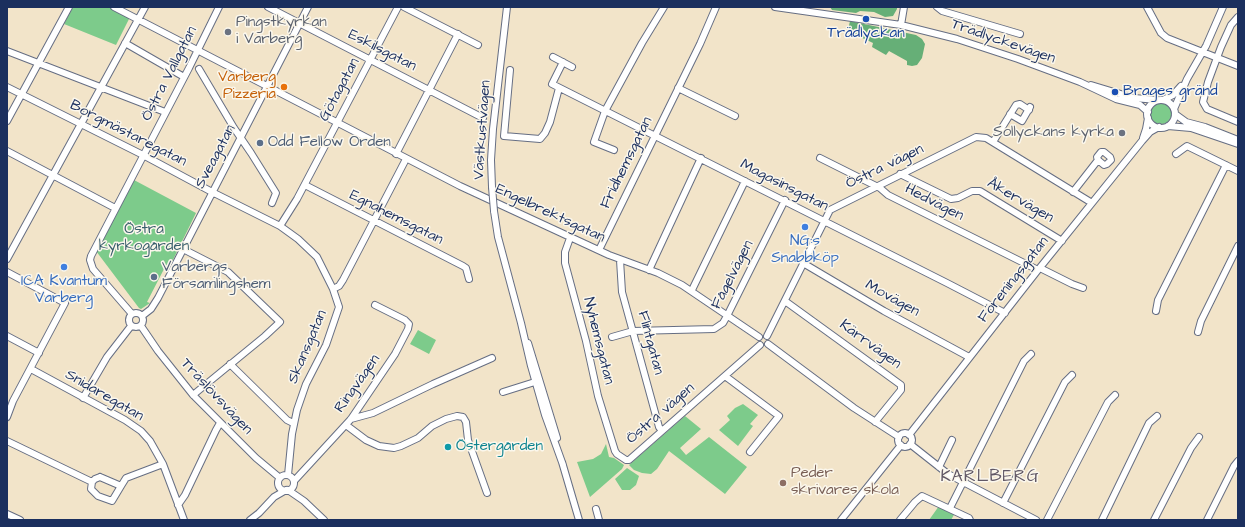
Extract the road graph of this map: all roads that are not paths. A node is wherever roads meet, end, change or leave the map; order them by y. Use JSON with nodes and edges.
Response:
{"nodes":[{"id":1,"x":69,"y":7,"type":"edge"},
{"id":2,"x":114,"y":7,"type":"edge"},
{"id":3,"x":144,"y":7,"type":"edge"},
{"id":4,"x":219,"y":7,"type":"edge"},
{"id":5,"x":268,"y":7,"type":"edge"},
{"id":6,"x":308,"y":7,"type":"edge"},
{"id":7,"x":398,"y":7,"type":"edge"},
{"id":8,"x":404,"y":7,"type":"edge"},
{"id":9,"x":507,"y":7,"type":"edge"},
{"id":10,"x":664,"y":7,"type":"edge"},
{"id":11,"x":716,"y":7,"type":"edge"},
{"id":12,"x":775,"y":7,"type":"edge"},
{"id":13,"x":904,"y":7,"type":"edge"},
{"id":14,"x":937,"y":7,"type":"edge"},
{"id":15,"x":1147,"y":7,"type":"edge"},
{"id":16,"x":1223,"y":7,"type":"edge"},
{"id":17,"x":1238,"y":17,"type":"edge"},
{"id":18,"x":138,"y":19,"type":"junction"},
{"id":19,"x":299,"y":23,"type":"junction"},
{"id":20,"x":901,"y":25,"type":"junction"},
{"id":21,"x":458,"y":34,"type":"junction"},
{"id":22,"x":1020,"y":34,"type":"dead end"},
{"id":23,"x":125,"y":43,"type":"junction"},
{"id":24,"x":478,"y":45,"type":"dead end"},
{"id":25,"x":197,"y":50,"type":"junction"},
{"id":26,"x":7,"y":51,"type":"edge"},
{"id":27,"x":1202,"y":53,"type":"junction"},
{"id":28,"x":553,"y":57,"type":"dead end"},
{"id":29,"x":1217,"y":59,"type":"junction"},
{"id":30,"x":371,"y":60,"type":"junction"},
{"id":31,"x":38,"y":62,"type":"junction"},
{"id":32,"x":563,"y":62,"type":"junction"},
{"id":33,"x":1238,"y":66,"type":"edge"},
{"id":34,"x":572,"y":67,"type":"dead end"},
{"id":35,"x":199,"y":69,"type":"dead end"},
{"id":36,"x":510,"y":70,"type":"dead end"},
{"id":37,"x":184,"y":77,"type":"junction"},
{"id":38,"x":1187,"y":79,"type":"junction"},
{"id":39,"x":1080,"y":82,"type":"junction"},
{"id":40,"x":266,"y":86,"type":"junction"},
{"id":41,"x":7,"y":87,"type":"edge"},
{"id":42,"x":100,"y":87,"type":"junction"},
{"id":43,"x":559,"y":88,"type":"junction"},
{"id":44,"x":678,"y":88,"type":"junction"},
{"id":45,"x":429,"y":90,"type":"junction"},
{"id":46,"x":22,"y":94,"type":"junction"},
{"id":47,"x":1160,"y":100,"type":"junction"},
{"id":48,"x":605,"y":111,"type":"junction"},
{"id":49,"x":165,"y":112,"type":"junction"},
{"id":50,"x":1175,"y":112,"type":"junction"},
{"id":51,"x":1010,"y":114,"type":"junction"},
{"id":52,"x":1148,"y":114,"type":"junction"},
{"id":53,"x":735,"y":116,"type":"dead end"},
{"id":54,"x":483,"y":118,"type":"dead end"},
{"id":55,"x":7,"y":121,"type":"edge"},
{"id":56,"x":1238,"y":122,"type":"edge"},
{"id":57,"x":338,"y":123,"type":"junction"},
{"id":58,"x":80,"y":124,"type":"junction"},
{"id":59,"x":1168,"y":126,"type":"junction"},
{"id":60,"x":1159,"y":127,"type":"junction"},
{"id":61,"x":655,"y":135,"type":"junction"},
{"id":62,"x":241,"y":138,"type":"junction"},
{"id":63,"x":1238,"y":140,"type":"edge"},
{"id":64,"x":993,"y":142,"type":"junction"},
{"id":65,"x":1142,"y":142,"type":"junction"},
{"id":66,"x":1238,"y":144,"type":"edge"},
{"id":67,"x":614,"y":150,"type":"dead end"},
{"id":68,"x":7,"y":151,"type":"edge"},
{"id":69,"x":396,"y":154,"type":"junction"},
{"id":70,"x":1176,"y":154,"type":"dead end"},
{"id":71,"x":142,"y":156,"type":"junction"},
{"id":72,"x":700,"y":158,"type":"junction"},
{"id":73,"x":820,"y":158,"type":"dead end"},
{"id":74,"x":406,"y":159,"type":"junction"},
{"id":75,"x":1098,"y":160,"type":"dead end"},
{"id":76,"x":1226,"y":165,"type":"junction"},
{"id":77,"x":1238,"y":171,"type":"edge"},
{"id":78,"x":53,"y":174,"type":"junction"},
{"id":79,"x":900,"y":174,"type":"junction"},
{"id":80,"x":745,"y":181,"type":"junction"},
{"id":81,"x":305,"y":185,"type":"junction"},
{"id":82,"x":876,"y":186,"type":"junction"},
{"id":83,"x":212,"y":192,"type":"junction"},
{"id":84,"x":1073,"y":192,"type":"junction"},
{"id":85,"x":785,"y":200,"type":"junction"},
{"id":86,"x":272,"y":203,"type":"dead end"},
{"id":87,"x":1092,"y":203,"type":"junction"},
{"id":88,"x":115,"y":208,"type":"junction"},
{"id":89,"x":374,"y":221,"type":"junction"},
{"id":90,"x":824,"y":221,"type":"junction"},
{"id":91,"x":280,"y":226,"type":"junction"},
{"id":92,"x":570,"y":238,"type":"junction"},
{"id":93,"x":1062,"y":241,"type":"junction"},
{"id":94,"x":1238,"y":246,"type":"edge"},
{"id":95,"x":183,"y":249,"type":"junction"},
{"id":96,"x":599,"y":250,"type":"junction"},
{"id":97,"x":7,"y":259,"type":"edge"},
{"id":98,"x":620,"y":260,"type":"junction"},
{"id":99,"x":803,"y":264,"type":"junction"},
{"id":100,"x":1039,"y":269,"type":"junction"},
{"id":101,"x":649,"y":270,"type":"junction"},
{"id":102,"x":7,"y":272,"type":"edge"},
{"id":103,"x":470,"y":279,"type":"dead end"},
{"id":104,"x":1083,"y":288,"type":"dead end"},
{"id":105,"x":333,"y":289,"type":"junction"},
{"id":106,"x":692,"y":290,"type":"junction"},
{"id":107,"x":785,"y":301,"type":"junction"},
{"id":108,"x":375,"y":304,"type":"dead end"},
{"id":109,"x":1156,"y":311,"type":"dead end"},
{"id":110,"x":1005,"y":313,"type":"junction"},
{"id":111,"x":132,"y":314,"type":"junction"},
{"id":112,"x":142,"y":316,"type":"junction"},
{"id":113,"x":728,"y":316,"type":"junction"},
{"id":114,"x":132,"y":326,"type":"junction"},
{"id":115,"x":141,"y":326,"type":"junction"},
{"id":116,"x":633,"y":331,"type":"junction"},
{"id":117,"x":1198,"y":332,"type":"dead end"},
{"id":118,"x":7,"y":336,"type":"edge"},
{"id":119,"x":766,"y":336,"type":"junction"},
{"id":120,"x":612,"y":337,"type":"dead end"},
{"id":121,"x":759,"y":337,"type":"junction"},
{"id":122,"x":768,"y":344,"type":"junction"},
{"id":123,"x":760,"y":345,"type":"junction"},
{"id":124,"x":39,"y":353,"type":"junction"},
{"id":125,"x":1032,"y":354,"type":"dead end"},
{"id":126,"x":969,"y":357,"type":"junction"},
{"id":127,"x":492,"y":358,"type":"dead end"},
{"id":128,"x":230,"y":364,"type":"junction"},
{"id":129,"x":31,"y":369,"type":"junction"},
{"id":130,"x":1072,"y":375,"type":"dead end"},
{"id":131,"x":725,"y":376,"type":"junction"},
{"id":132,"x":537,"y":380,"type":"junction"},
{"id":133,"x":503,"y":392,"type":"dead end"},
{"id":134,"x":193,"y":395,"type":"junction"},
{"id":135,"x":1114,"y":395,"type":"dead end"},
{"id":136,"x":7,"y":396,"type":"edge"},
{"id":137,"x":83,"y":398,"type":"junction"},
{"id":138,"x":13,"y":401,"type":"junction"},
{"id":139,"x":1157,"y":416,"type":"dead end"},
{"id":140,"x":7,"y":417,"type":"edge"},
{"id":141,"x":351,"y":419,"type":"junction"},
{"id":142,"x":875,"y":422,"type":"junction"},
{"id":143,"x":220,"y":423,"type":"junction"},
{"id":144,"x":293,"y":423,"type":"junction"},
{"id":145,"x":346,"y":425,"type":"junction"},
{"id":146,"x":662,"y":431,"type":"junction"},
{"id":147,"x":909,"y":435,"type":"junction"},
{"id":148,"x":899,"y":437,"type":"junction"},
{"id":149,"x":1199,"y":438,"type":"dead end"},
{"id":150,"x":952,"y":440,"type":"dead end"},
{"id":151,"x":7,"y":441,"type":"edge"},
{"id":152,"x":910,"y":444,"type":"junction"},
{"id":153,"x":901,"y":446,"type":"junction"},
{"id":154,"x":615,"y":451,"type":"joint"},
{"id":155,"x":750,"y":452,"type":"dead end"},
{"id":156,"x":1238,"y":461,"type":"edge"},
{"id":157,"x":163,"y":464,"type":"junction"},
{"id":158,"x":939,"y":467,"type":"junction"},
{"id":159,"x":288,"y":475,"type":"junction"},
{"id":160,"x":280,"y":478,"type":"junction"},
{"id":161,"x":92,"y":482,"type":"junction"},
{"id":162,"x":963,"y":482,"type":"junction"},
{"id":163,"x":279,"y":485,"type":"junction"},
{"id":164,"x":121,"y":486,"type":"junction"},
{"id":165,"x":290,"y":487,"type":"junction"},
{"id":166,"x":487,"y":492,"type":"dead end"},
{"id":167,"x":274,"y":497,"type":"junction"},
{"id":168,"x":1003,"y":503,"type":"junction"},
{"id":169,"x":178,"y":505,"type":"junction"},
{"id":170,"x":950,"y":508,"type":"junction"},
{"id":171,"x":596,"y":509,"type":"dead end"},
{"id":172,"x":7,"y":514,"type":"edge"},
{"id":173,"x":1028,"y":518,"type":"edge"},
{"id":174,"x":20,"y":520,"type":"edge"},
{"id":175,"x":184,"y":520,"type":"edge"},
{"id":176,"x":250,"y":520,"type":"edge"},
{"id":177,"x":324,"y":520,"type":"edge"},
{"id":178,"x":579,"y":520,"type":"edge"},
{"id":179,"x":599,"y":520,"type":"edge"},
{"id":180,"x":841,"y":520,"type":"edge"},
{"id":181,"x":900,"y":520,"type":"edge"},
{"id":182,"x":970,"y":520,"type":"edge"},
{"id":183,"x":1036,"y":520,"type":"edge"},
{"id":184,"x":1047,"y":520,"type":"edge"},
{"id":185,"x":1102,"y":520,"type":"edge"},
{"id":186,"x":1154,"y":520,"type":"edge"},
{"id":187,"x":1207,"y":520,"type":"edge"}],
"edges":[{"from":1,"to":31,"type":"street"},
{"from":2,"to":18,"type":"street","name":"Engelbrektsgatan"},
{"from":3,"to":18,"type":"street"},
{"from":4,"to":25,"type":"street","name":"Östra Vallgatan"},
{"from":5,"to":19,"type":"street","name":"Eskilsgatan"},
{"from":6,"to":19,"type":"street","name":"Sveagatan"},
{"from":7,"to":30,"type":"street","name":"Götagatan"},
{"from":8,"to":21,"type":"street"},
{"from":9,"to":132,"type":"street","name":"Västkustvägen","bridge":true},
{"from":10,"to":48,"type":"street"},
{"from":11,"to":44,"type":"street","name":"Fridhemsgatan"},
{"from":12,"to":20,"type":"street","name":"Trädlyckevägen"},
{"from":13,"to":20,"type":"street"},
{"from":14,"to":22,"type":"street"},
{"from":15,"to":27,"type":"street"},
{"from":16,"to":27,"type":"street"},
{"from":17,"to":29,"type":"street"},
{"from":18,"to":23,"type":"street"},
{"from":18,"to":25,"type":"street","name":"Engelbrektsgatan"},
{"from":19,"to":30,"type":"street","name":"Eskilsgatan"},
{"from":19,"to":40,"type":"street","name":"Sveagatan"},
{"from":20,"to":39,"type":"street","name":"Trädlyckevägen"},
{"from":21,"to":24,"type":"street"},
{"from":21,"to":45,"type":"street"},
{"from":23,"to":37,"type":"street"},
{"from":23,"to":42,"type":"street"},
{"from":25,"to":37,"type":"street","name":"Östra Vallgatan"},
{"from":25,"to":40,"type":"street","name":"Engelbrektsgatan"},
{"from":26,"to":31,"type":"street"},
{"from":27,"to":29,"type":"street"},
{"from":27,"to":38,"type":"street"},
{"from":28,"to":32,"type":"street"},
{"from":29,"to":33,"type":"street"},
{"from":29,"to":56,"type":"street"},
{"from":30,"to":45,"type":"street","name":"Eskilsgatan"},
{"from":30,"to":57,"type":"street","name":"Götagatan"},
{"from":31,"to":42,"type":"street"},
{"from":31,"to":46,"type":"street"},
{"from":32,"to":34,"type":"street"},
{"from":32,"to":43,"type":"street","name":"Magasinsgatan"},
{"from":35,"to":62,"type":"street"},
{"from":36,"to":43,"type":"street"},
{"from":37,"to":49,"type":"street","name":"Östra Vallgatan"},
{"from":38,"to":47,"type":"street"},
{"from":38,"to":50,"type":"street"},
{"from":39,"to":47,"type":"street","name":"Trädlyckevägen"},
{"from":39,"to":52,"type":"street","name":"Trädlyckevägen"},
{"from":40,"to":57,"type":"street","name":"Engelbrektsgatan"},
{"from":40,"to":62,"type":"street","name":"Sveagatan"},
{"from":41,"to":46,"type":"street","name":"Borgmästaregatan"},
{"from":42,"to":49,"type":"street"},
{"from":42,"to":58,"type":"street"},
{"from":43,"to":48,"type":"street","name":"Magasinsgatan"},
{"from":44,"to":53,"type":"street"},
{"from":44,"to":61,"type":"street","name":"Fridhemsgatan"},
{"from":45,"to":54,"type":"street","name":"Eskilsgatan"},
{"from":45,"to":69,"type":"street"},
{"from":46,"to":55,"type":"street"},
{"from":46,"to":58,"type":"street","name":"Borgmästaregatan"},
{"from":47,"to":50,"type":"street"},
{"from":47,"to":52,"type":"street"},
{"from":48,"to":61,"type":"street","name":"Magasinsgatan"},
{"from":48,"to":67,"type":"street"},
{"from":49,"to":71,"type":"street","name":"Östra Vallgatan"},
{"from":50,"to":59,"type":"street"},
{"from":50,"to":63,"type":"street"},
{"from":51,"to":51,"type":"street"},
{"from":51,"to":64,"type":"street"},
{"from":52,"to":60,"type":"street"},
{"from":52,"to":65,"type":"street","name":"Föreningsgatan"},
{"from":57,"to":69,"type":"street","name":"Engelbrektsgatan"},
{"from":57,"to":81,"type":"street","name":"Götagatan"},
{"from":58,"to":71,"type":"street","name":"Borgmästaregatan"},
{"from":58,"to":78,"type":"street"},
{"from":59,"to":60,"type":"street"},
{"from":59,"to":66,"type":"street"},
{"from":60,"to":65,"type":"street","name":"Föreningsgatan"},
{"from":61,"to":72,"type":"street","name":"Magasinsgatan"},
{"from":61,"to":96,"type":"street","name":"Fridhemsgatan"},
{"from":62,"to":83,"type":"street","name":"Sveagatan"},
{"from":62,"to":86,"type":"street"},
{"from":64,"to":79,"type":"street","name":"Östra vägen"},
{"from":64,"to":84,"type":"street","name":"Östra vägen"},
{"from":65,"to":87,"type":"street","name":"Föreningsgatan"},
{"from":68,"to":78,"type":"street"},
{"from":69,"to":74,"type":"street","name":"Engelbrektsgatan"},
{"from":70,"to":76,"type":"street"},
{"from":71,"to":83,"type":"street","name":"Borgmästaregatan"},
{"from":71,"to":88,"type":"street","name":"Östra Vallgatan"},
{"from":72,"to":80,"type":"street","name":"Magasinsgatan"},
{"from":72,"to":101,"type":"street"},
{"from":73,"to":82,"type":"street","name":"Hedvägen"},
{"from":74,"to":89,"type":"street"},
{"from":74,"to":92,"type":"street","name":"Engelbrektsgatan"},
{"from":75,"to":84,"type":"street"},
{"from":76,"to":77,"type":"street"},
{"from":76,"to":109,"type":"street"},
{"from":78,"to":88,"type":"street"},
{"from":78,"to":97,"type":"street"},
{"from":79,"to":82,"type":"street","name":"Östra vägen"},
{"from":79,"to":93,"type":"street","name":"Åkervägen"},
{"from":80,"to":85,"type":"street","name":"Magasinsgatan"},
{"from":80,"to":106,"type":"street"},
{"from":81,"to":89,"type":"street","name":"Egnahemsgatan"},
{"from":81,"to":91,"type":"street","name":"Götagatan"},
{"from":82,"to":90,"type":"street","name":"Östra vägen"},
{"from":82,"to":100,"type":"street","name":"Hedvägen"},
{"from":83,"to":91,"type":"street","name":"Borgmästaregatan"},
{"from":83,"to":95,"type":"street","name":"Sveagatan"},
{"from":84,"to":87,"type":"street","name":"Östra vägen"},
{"from":85,"to":90,"type":"street","name":"Magasinsgatan"},
{"from":85,"to":113,"type":"street","name":"Fågelvägen"},
{"from":87,"to":93,"type":"street","name":"Föreningsgatan"},
{"from":88,"to":111,"type":"street","name":"Östra Vallgatan"},
{"from":89,"to":103,"type":"street","name":"Egnahemsgatan"},
{"from":89,"to":105,"type":"street"},
{"from":90,"to":99,"type":"street","name":"Östra vägen"},
{"from":90,"to":110,"type":"street","name":"Magasinsgatan"},
{"from":91,"to":105,"type":"street","name":"Skansgatan"},
{"from":92,"to":96,"type":"street","name":"Engelbrektsgatan"},
{"from":92,"to":154,"type":"street","name":"Nyhemsgatan"},
{"from":93,"to":100,"type":"street","name":"Föreningsgatan"},
{"from":94,"to":117,"type":"street"},
{"from":95,"to":112,"type":"street","name":"Sveagatan"},
{"from":95,"to":128,"type":"street"},
{"from":96,"to":98,"type":"street","name":"Engelbrektsgatan"},
{"from":98,"to":101,"type":"street","name":"Engelbrektsgatan"},
{"from":98,"to":116,"type":"street","name":"Flintgatan"},
{"from":99,"to":107,"type":"street","name":"Östra vägen"},
{"from":99,"to":126,"type":"street","name":"Movägen"},
{"from":100,"to":104,"type":"street","name":"Hedvägen"},
{"from":100,"to":110,"type":"street","name":"Föreningsgatan"},
{"from":101,"to":106,"type":"street","name":"Engelbrektsgatan"},
{"from":102,"to":124,"type":"street"},
{"from":105,"to":144,"type":"street","name":"Skansgatan"},
{"from":106,"to":113,"type":"street","name":"Engelbrektsgatan"},
{"from":107,"to":119,"type":"street","name":"Östra vägen"},
{"from":107,"to":142,"type":"street","name":"Kärrvägen"},
{"from":108,"to":141,"type":"street","name":"Ringvägen"},
{"from":110,"to":126,"type":"street","name":"Föreningsgatan"},
{"from":111,"to":112,"type":"street"},
{"from":111,"to":114,"type":"street"},
{"from":112,"to":115,"type":"street"},
{"from":113,"to":116,"type":"street","name":"Fågelvägen"},
{"from":113,"to":121,"type":"street","name":"Engelbrektsgatan"},
{"from":114,"to":115,"type":"street"},
{"from":114,"to":137,"type":"street"},
{"from":115,"to":134,"type":"street","name":"Träslövsvägen"},
{"from":116,"to":120,"type":"street","name":"Fågelvägen"},
{"from":116,"to":146,"type":"street","name":"Flintgatan"},
{"from":118,"to":124,"type":"street"},
{"from":119,"to":121,"type":"street"},
{"from":119,"to":122,"type":"street"},
{"from":121,"to":123,"type":"street"},
{"from":122,"to":123,"type":"street"},
{"from":122,"to":142,"type":"street"},
{"from":123,"to":131,"type":"street","name":"Östra vägen"},
{"from":124,"to":129,"type":"street"},
{"from":125,"to":162,"type":"street"},
{"from":126,"to":147,"type":"street","name":"Föreningsgatan"},
{"from":127,"to":141,"type":"street"},
{"from":128,"to":134,"type":"street"},
{"from":128,"to":144,"type":"street"},
{"from":129,"to":137,"type":"street","name":"Snidaregatan"},
{"from":129,"to":138,"type":"street"},
{"from":130,"to":168,"type":"street"},
{"from":131,"to":146,"type":"street","name":"Östra vägen"},
{"from":131,"to":155,"type":"street"},
{"from":132,"to":133,"type":"street"},
{"from":132,"to":178,"type":"street","name":"Västkustvägen"},
{"from":134,"to":143,"type":"street","name":"Träslövsvägen"},
{"from":135,"to":184,"type":"street"},
{"from":136,"to":138,"type":"street"},
{"from":137,"to":157,"type":"street","name":"Snidaregatan"},
{"from":138,"to":140,"type":"street"},
{"from":139,"to":185,"type":"street"},
{"from":141,"to":145,"type":"street","name":"Ringvägen"},
{"from":142,"to":148,"type":"street"},
{"from":143,"to":160,"type":"street","name":"Träslövsvägen"},
{"from":143,"to":169,"type":"street"},
{"from":144,"to":159,"type":"street","name":"Skansgatan"},
{"from":145,"to":165,"type":"street","name":"Ringvägen"},
{"from":145,"to":166,"type":"street"},
{"from":146,"to":154,"type":"street","name":"Östra vägen"},
{"from":147,"to":148,"type":"street"},
{"from":147,"to":152,"type":"street"},
{"from":148,"to":153,"type":"street"},
{"from":149,"to":186,"type":"street"},
{"from":150,"to":158,"type":"street"},
{"from":151,"to":161,"type":"street"},
{"from":152,"to":153,"type":"street"},
{"from":152,"to":158,"type":"street"},
{"from":153,"to":180,"type":"street"},
{"from":156,"to":187,"type":"street"},
{"from":157,"to":164,"type":"street"},
{"from":157,"to":169,"type":"street","name":"Snidaregatan"},
{"from":158,"to":162,"type":"street"},
{"from":159,"to":160,"type":"street"},
{"from":159,"to":165,"type":"street"},
{"from":160,"to":163,"type":"street"},
{"from":161,"to":164,"type":"street"},
{"from":161,"to":164,"type":"street"},
{"from":162,"to":168,"type":"street"},
{"from":162,"to":170,"type":"street"},
{"from":163,"to":165,"type":"street"},
{"from":163,"to":167,"type":"street","name":"Ringvägen"},
{"from":165,"to":167,"type":"street","name":"Ringvägen"},
{"from":165,"to":177,"type":"street"},
{"from":167,"to":176,"type":"street","name":"Ringvägen"},
{"from":168,"to":173,"type":"street"},
{"from":169,"to":175,"type":"street","name":"Snidaregatan"},
{"from":170,"to":181,"type":"street"},
{"from":170,"to":182,"type":"street"},
{"from":171,"to":179,"type":"street"},
{"from":172,"to":174,"type":"street"},
{"from":173,"to":183,"type":"street"}]}
